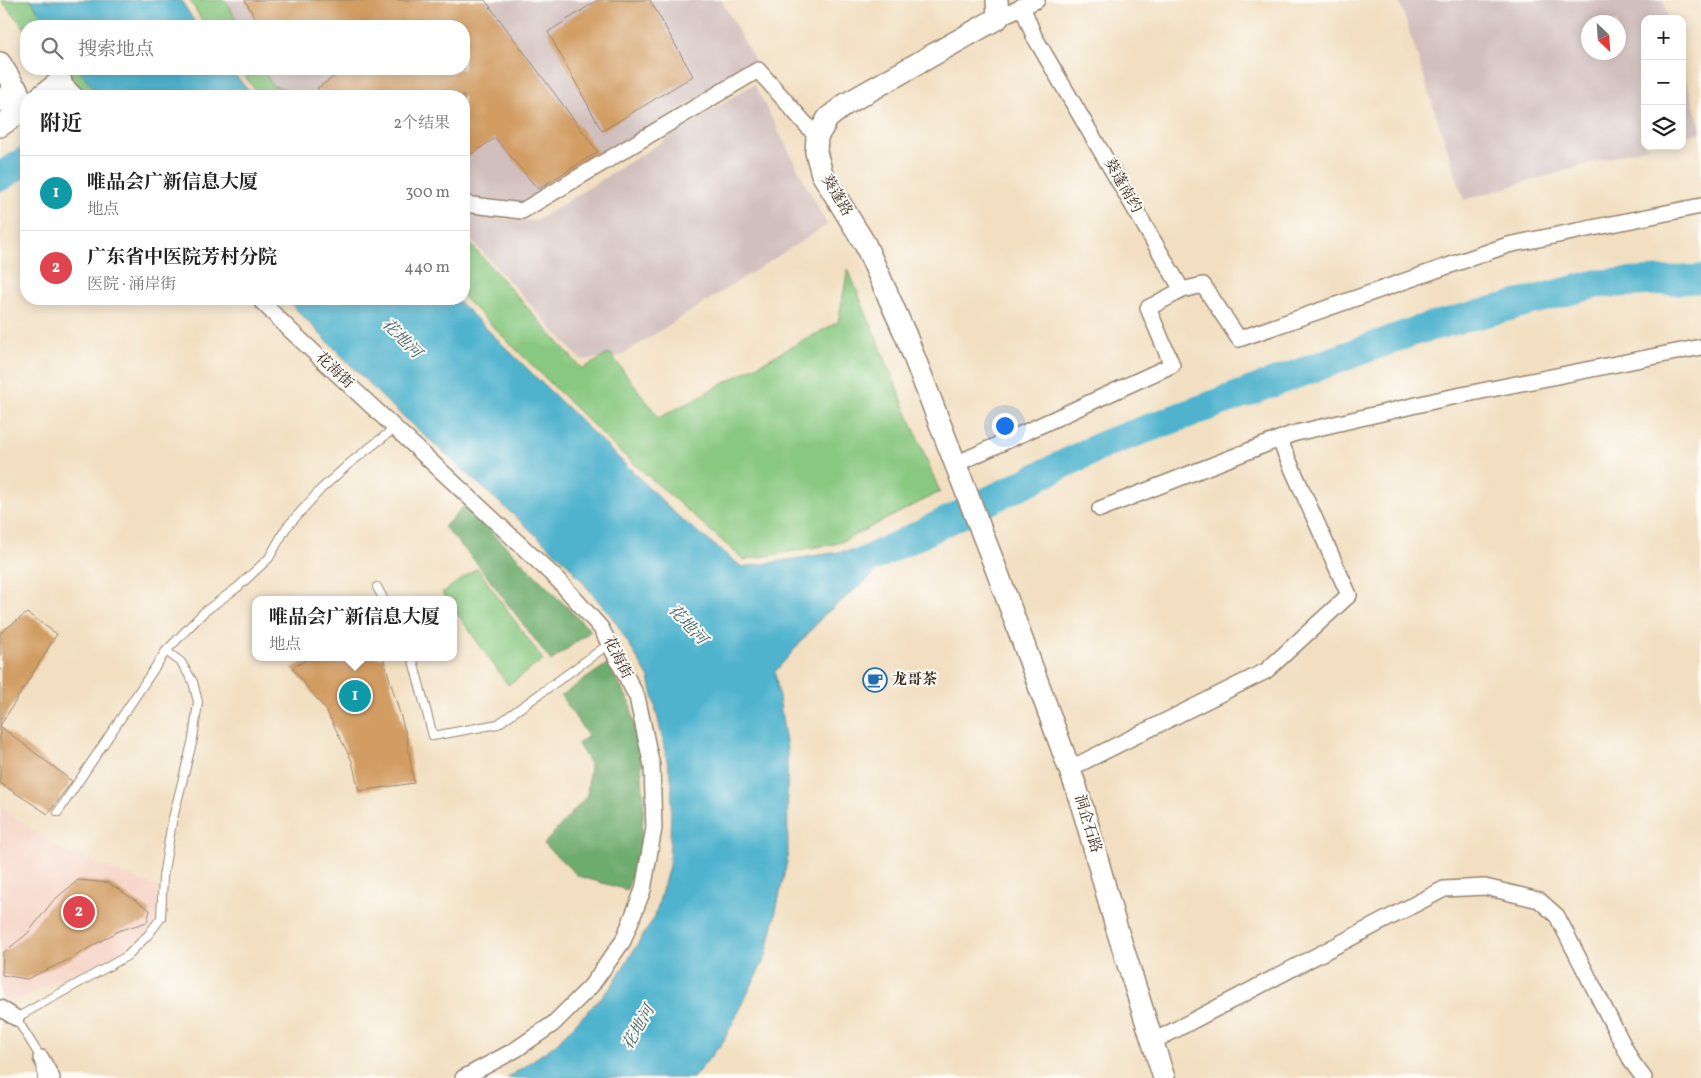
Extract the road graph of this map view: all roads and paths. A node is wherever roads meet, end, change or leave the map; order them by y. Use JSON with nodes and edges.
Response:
{"nodes":[{"id":1,"x":1036,"y":0,"type":"edge"},
{"id":2,"x":1022,"y":6,"type":"junction"},
{"id":3,"x":997,"y":9,"type":"edge"},
{"id":4,"x":0,"y":63,"type":"edge"},
{"id":5,"x":61,"y":81,"type":"joint"},
{"id":6,"x":49,"y":90,"type":"edge"},
{"id":7,"x":70,"y":90,"type":"edge"},
{"id":8,"x":17,"y":101,"type":"edge"},
{"id":9,"x":1,"y":121,"type":"edge"},
{"id":10,"x":817,"y":137,"type":"junction"},
{"id":11,"x":470,"y":205,"type":"edge"},
{"id":12,"x":1701,"y":206,"type":"edge"},
{"id":13,"x":1182,"y":290,"type":"junction"},
{"id":14,"x":265,"y":305,"type":"edge"},
{"id":15,"x":1701,"y":347,"type":"edge"},
{"id":16,"x":395,"y":428,"type":"junction"},
{"id":17,"x":1279,"y":439,"type":"junction"},
{"id":18,"x":957,"y":468,"type":"junction"},
{"id":19,"x":1100,"y":509,"type":"dead end"},
{"id":20,"x":998,"y":574,"type":"joint"},
{"id":21,"x":378,"y":587,"type":"dead end"},
{"id":22,"x":382,"y":596,"type":"edge"},
{"id":23,"x":610,"y":644,"type":"junction"},
{"id":24,"x":166,"y":651,"type":"junction"},
{"id":25,"x":413,"y":661,"type":"edge"},
{"id":26,"x":1069,"y":769,"type":"junction"},
{"id":27,"x":58,"y":812,"type":"dead end"},
{"id":28,"x":0,"y":1008,"type":"edge"},
{"id":29,"x":16,"y":1018,"type":"junction"},
{"id":30,"x":1152,"y":1042,"type":"junction"},
{"id":31,"x":41,"y":1058,"type":"junction"},
{"id":32,"x":42,"y":1078,"type":"edge"},
{"id":33,"x":52,"y":1078,"type":"edge"},
{"id":34,"x":463,"y":1078,"type":"edge"},
{"id":35,"x":1164,"y":1078,"type":"edge"},
{"id":36,"x":1644,"y":1078,"type":"edge"}],
"edges":[{"from":1,"to":2,"type":"street"},
{"from":2,"to":3,"type":"street"},
{"from":2,"to":13,"type":"street","name":"葵蓬南约"},
{"from":3,"to":10,"type":"street"},
{"from":4,"to":8,"type":"street"},
{"from":5,"to":6,"type":"street"},
{"from":5,"to":7,"type":"street"},
{"from":8,"to":9,"type":"street"},
{"from":10,"to":11,"type":"street"},
{"from":10,"to":18,"type":"street","name":"葵蓬路"},
{"from":12,"to":13,"type":"street"},
{"from":13,"to":18,"type":"street"},
{"from":14,"to":16,"type":"street","name":"花海街"},
{"from":15,"to":17,"type":"street"},
{"from":16,"to":23,"type":"street","name":"花海街"},
{"from":16,"to":24,"type":"lane"},
{"from":17,"to":19,"type":"street"},
{"from":17,"to":26,"type":"street"},
{"from":18,"to":20,"type":"street","name":"葵蓬路"},
{"from":20,"to":26,"type":"street","name":"洞企石路"},
{"from":21,"to":22,"type":"lane"},
{"from":23,"to":25,"type":"lane"},
{"from":23,"to":34,"type":"street","name":"花海街"},
{"from":24,"to":27,"type":"lane"},
{"from":24,"to":29,"type":"lane"},
{"from":26,"to":30,"type":"street","name":"洞企石路"},
{"from":28,"to":29,"type":"street"},
{"from":29,"to":31,"type":"lane"},
{"from":30,"to":35,"type":"street","name":"洞企石路"},
{"from":30,"to":36,"type":"street"},
{"from":31,"to":32,"type":"lane"},
{"from":31,"to":33,"type":"street"}]}
